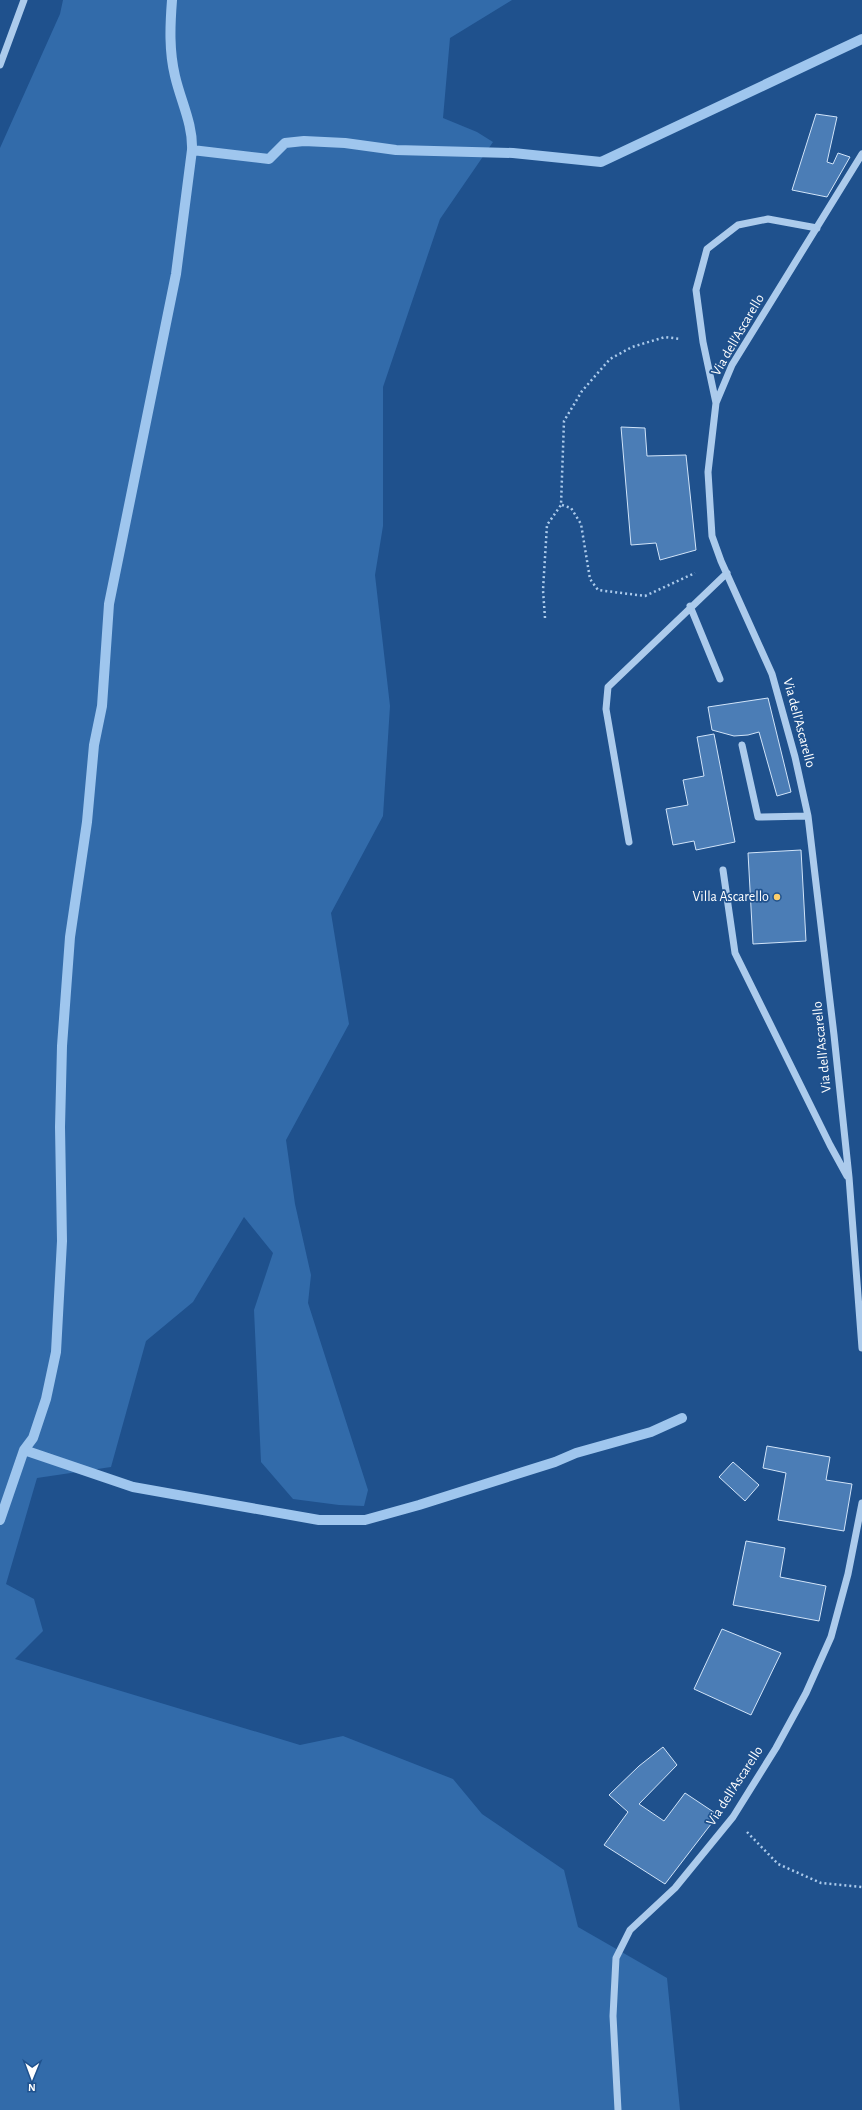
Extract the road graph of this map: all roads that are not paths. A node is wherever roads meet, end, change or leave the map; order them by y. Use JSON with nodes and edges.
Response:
{"nodes":[{"id":1,"x":24,"y":0,"type":"edge"},
{"id":2,"x":0,"y":66,"type":"edge"},
{"id":3,"x":862,"y":154,"type":"edge"},
{"id":4,"x":817,"y":228,"type":"junction"},
{"id":5,"x":716,"y":404,"type":"junction"},
{"id":6,"x":727,"y":573,"type":"junction"},
{"id":7,"x":690,"y":606,"type":"junction"},
{"id":8,"x":720,"y":680,"type":"dead end"},
{"id":9,"x":742,"y":745,"type":"dead end"},
{"id":10,"x":808,"y":816,"type":"junction"},
{"id":11,"x":629,"y":842,"type":"dead end"},
{"id":12,"x":723,"y":870,"type":"dead end"},
{"id":13,"x":849,"y":1177,"type":"junction"},
{"id":14,"x":862,"y":1348,"type":"edge"},
{"id":15,"x":862,"y":1503,"type":"edge"},
{"id":16,"x":618,"y":2110,"type":"edge"}],
"edges":[{"from":1,"to":2,"type":"street"},
{"from":3,"to":4,"type":"street","name":"Via dell'Ascarello"},
{"from":4,"to":5,"type":"street","name":"Via dell'Ascarello"},
{"from":4,"to":5,"type":"street"},
{"from":5,"to":6,"type":"street","name":"Via dell'Ascarello"},
{"from":6,"to":7,"type":"street"},
{"from":6,"to":10,"type":"street","name":"Via dell'Ascarello"},
{"from":7,"to":8,"type":"street"},
{"from":7,"to":11,"type":"street"},
{"from":9,"to":10,"type":"street"},
{"from":10,"to":13,"type":"street","name":"Via dell'Ascarello"},
{"from":12,"to":13,"type":"street"},
{"from":13,"to":14,"type":"street","name":"Via dell'Ascarello"},
{"from":15,"to":16,"type":"street","name":"Via dell'Ascarello"}]}
